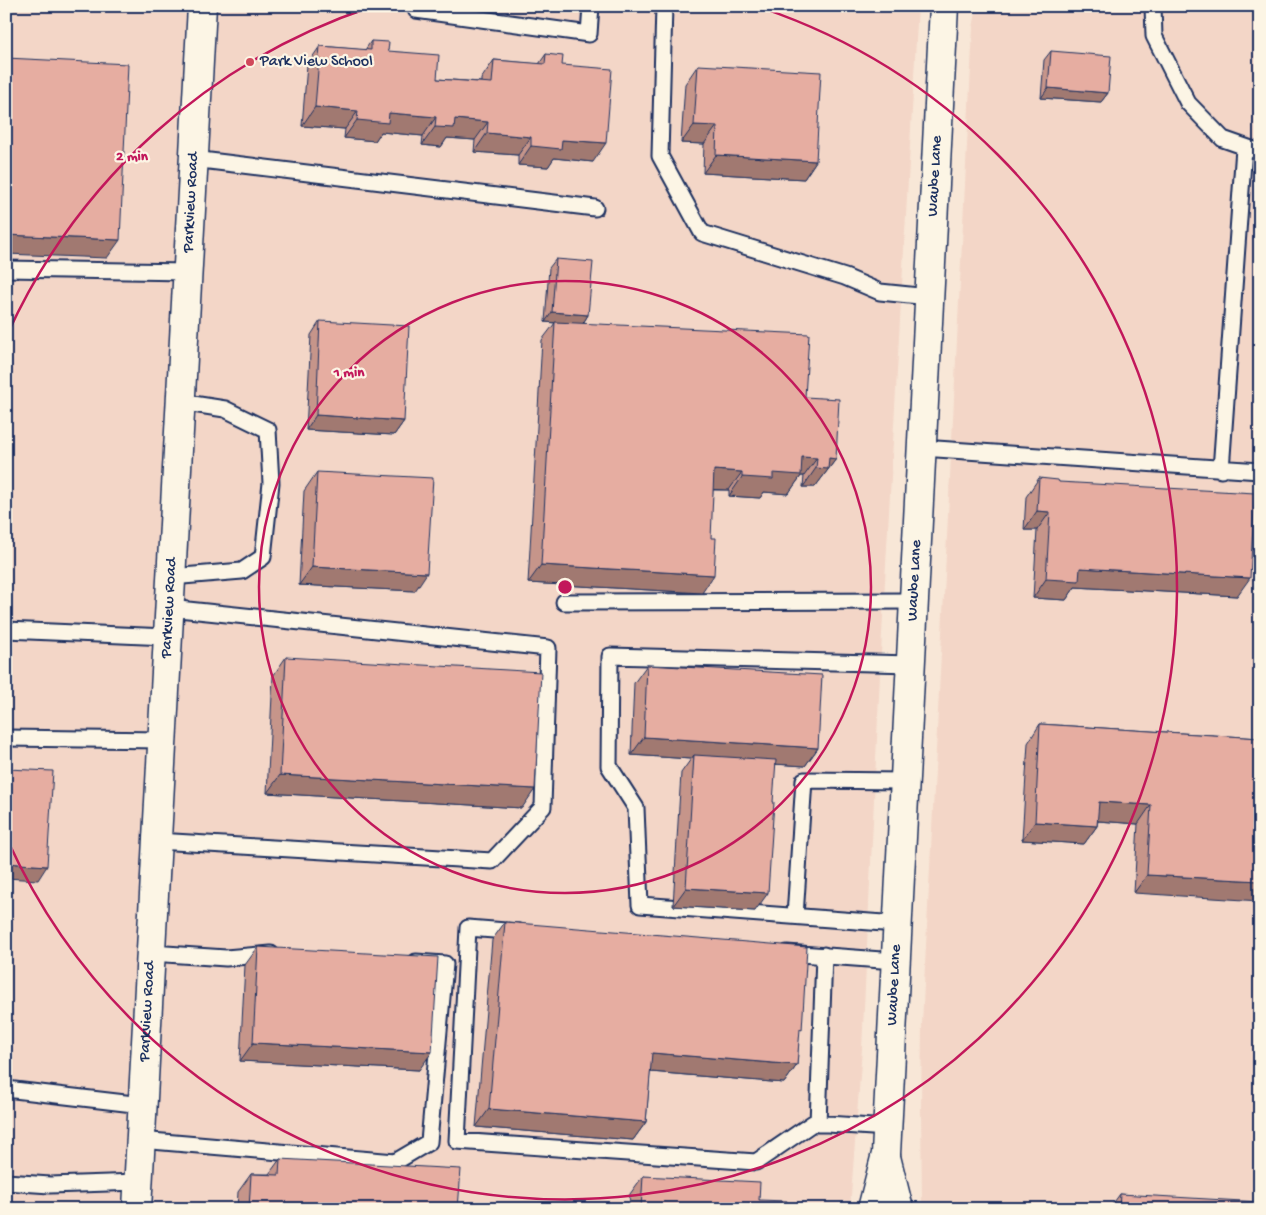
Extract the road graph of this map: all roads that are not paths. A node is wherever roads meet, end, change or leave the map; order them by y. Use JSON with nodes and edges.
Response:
{"nodes":[{"id":1,"x":202,"y":6,"type":"edge"},
{"id":2,"x":416,"y":6,"type":"edge"},
{"id":3,"x":591,"y":6,"type":"edge"},
{"id":4,"x":664,"y":6,"type":"edge"},
{"id":5,"x":944,"y":6,"type":"edge"},
{"id":6,"x":1153,"y":6,"type":"edge"},
{"id":7,"x":1244,"y":148,"type":"junction"},
{"id":8,"x":1260,"y":152,"type":"edge"},
{"id":9,"x":193,"y":159,"type":"junction"},
{"id":10,"x":595,"y":208,"type":"dead end"},
{"id":11,"x":6,"y":269,"type":"edge"},
{"id":12,"x":187,"y":272,"type":"junction"},
{"id":13,"x":929,"y":297,"type":"junction"},
{"id":14,"x":180,"y":402,"type":"junction"},
{"id":15,"x":922,"y":448,"type":"junction"},
{"id":16,"x":1221,"y":470,"type":"junction"},
{"id":17,"x":1260,"y":471,"type":"edge"},
{"id":18,"x":171,"y":577,"type":"junction"},
{"id":19,"x":914,"y":601,"type":"junction"},
{"id":20,"x":564,"y":602,"type":"dead end"},
{"id":21,"x":169,"y":608,"type":"junction"},
{"id":22,"x":6,"y":630,"type":"edge"},
{"id":23,"x":167,"y":636,"type":"junction"},
{"id":24,"x":911,"y":664,"type":"junction"},
{"id":25,"x":6,"y":738,"type":"edge"},
{"id":26,"x":162,"y":740,"type":"junction"},
{"id":27,"x":905,"y":781,"type":"junction"},
{"id":28,"x":156,"y":841,"type":"junction"},
{"id":29,"x":795,"y":916,"type":"junction"},
{"id":30,"x":897,"y":924,"type":"junction"},
{"id":31,"x":537,"y":933,"type":"edge"},
{"id":32,"x":774,"y":952,"type":"edge"},
{"id":33,"x":150,"y":953,"type":"junction"},
{"id":34,"x":286,"y":953,"type":"edge"},
{"id":35,"x":824,"y":955,"type":"junction"},
{"id":36,"x":896,"y":961,"type":"junction"},
{"id":37,"x":405,"y":962,"type":"edge"},
{"id":38,"x":6,"y":1089,"type":"edge"},
{"id":39,"x":142,"y":1105,"type":"junction"},
{"id":40,"x":818,"y":1124,"type":"junction"},
{"id":41,"x":140,"y":1140,"type":"junction"},
{"id":42,"x":886,"y":1141,"type":"junction"},
{"id":43,"x":6,"y":1182,"type":"edge"},
{"id":44,"x":138,"y":1182,"type":"junction"},
{"id":45,"x":137,"y":1209,"type":"edge"},
{"id":46,"x":872,"y":1209,"type":"edge"},
{"id":47,"x":899,"y":1209,"type":"edge"}],
"edges":[{"from":1,"to":9,"type":"main road","name":"Parkview Road"},
{"from":2,"to":3,"type":"lane"},
{"from":4,"to":13,"type":"lane"},
{"from":5,"to":13,"type":"main road","name":"Waube Lane"},
{"from":6,"to":7,"type":"lane"},
{"from":7,"to":8,"type":"lane"},
{"from":7,"to":16,"type":"lane"},
{"from":9,"to":10,"type":"lane"},
{"from":9,"to":12,"type":"main road","name":"Parkview Road"},
{"from":11,"to":12,"type":"lane"},
{"from":12,"to":14,"type":"main road","name":"Parkview Road"},
{"from":13,"to":15,"type":"main road","name":"Waube Lane"},
{"from":14,"to":18,"type":"main road","name":"Parkview Road"},
{"from":14,"to":18,"type":"lane"},
{"from":15,"to":16,"type":"lane"},
{"from":15,"to":19,"type":"main road","name":"Waube Lane"},
{"from":16,"to":17,"type":"lane"},
{"from":18,"to":21,"type":"main road","name":"Parkview Road"},
{"from":19,"to":20,"type":"lane"},
{"from":19,"to":24,"type":"main road","name":"Waube Lane"},
{"from":21,"to":23,"type":"main road","name":"Parkview Road"},
{"from":21,"to":28,"type":"lane"},
{"from":22,"to":23,"type":"lane"},
{"from":23,"to":26,"type":"main road","name":"Parkview Road"},
{"from":24,"to":27,"type":"main road","name":"Waube Lane"},
{"from":24,"to":29,"type":"lane"},
{"from":25,"to":26,"type":"lane"},
{"from":26,"to":28,"type":"main road","name":"Parkview Road"},
{"from":27,"to":29,"type":"lane"},
{"from":27,"to":30,"type":"main road","name":"Waube Lane"},
{"from":28,"to":33,"type":"main road","name":"Parkview Road"},
{"from":29,"to":30,"type":"lane"},
{"from":30,"to":36,"type":"main road","name":"Waube Lane"},
{"from":31,"to":40,"type":"lane"},
{"from":32,"to":35,"type":"lane"},
{"from":33,"to":34,"type":"lane"},
{"from":33,"to":39,"type":"main road","name":"Parkview Road"},
{"from":35,"to":36,"type":"lane"},
{"from":35,"to":40,"type":"lane"},
{"from":36,"to":42,"type":"main road","name":"Waube Lane"},
{"from":37,"to":41,"type":"lane"},
{"from":38,"to":39,"type":"lane"},
{"from":39,"to":41,"type":"main road","name":"Parkview Road"},
{"from":40,"to":42,"type":"lane"},
{"from":41,"to":44,"type":"main road","name":"Parkview Road"},
{"from":42,"to":46,"type":"main road","name":"Waube Lane"},
{"from":42,"to":47,"type":"main road","name":"Waube Lane"},
{"from":43,"to":44,"type":"lane"},
{"from":44,"to":45,"type":"main road","name":"Parkview Road"}]}
